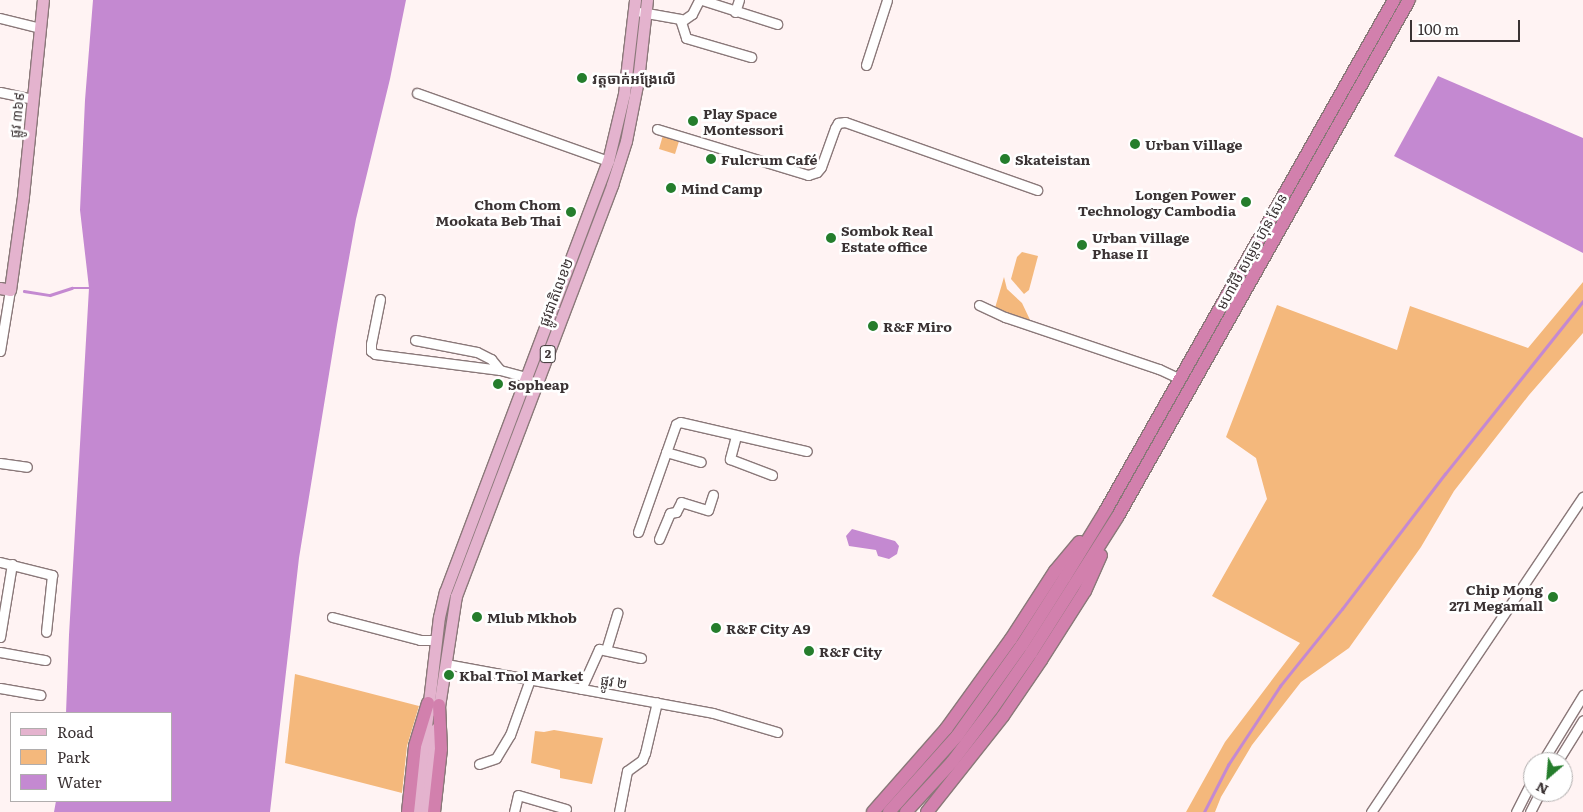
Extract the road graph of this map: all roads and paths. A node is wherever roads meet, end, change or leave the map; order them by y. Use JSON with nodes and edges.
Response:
{"nodes":[{"id":1,"x":43,"y":0,"type":"edge"},
{"id":2,"x":647,"y":0,"type":"edge"},
{"id":3,"x":701,"y":0,"type":"edge"},
{"id":4,"x":740,"y":0,"type":"edge"},
{"id":5,"x":887,"y":0,"type":"edge"},
{"id":6,"x":1394,"y":0,"type":"edge"},
{"id":7,"x":1409,"y":0,"type":"edge"},
{"id":8,"x":638,"y":8,"type":"edge"},
{"id":9,"x":735,"y":12,"type":"junction"},
{"id":10,"x":0,"y":18,"type":"edge"},
{"id":11,"x":682,"y":21,"type":"junction"},
{"id":12,"x":777,"y":24,"type":"dead end"},
{"id":13,"x":40,"y":28,"type":"junction"},
{"id":14,"x":751,"y":57,"type":"dead end"},
{"id":15,"x":866,"y":65,"type":"dead end"},
{"id":16,"x":0,"y":92,"type":"edge"},
{"id":17,"x":417,"y":93,"type":"dead end"},
{"id":18,"x":32,"y":99,"type":"junction"},
{"id":19,"x":658,"y":129,"type":"dead end"},
{"id":20,"x":608,"y":161,"type":"junction"},
{"id":21,"x":1037,"y":190,"type":"dead end"},
{"id":22,"x":599,"y":203,"type":"junction"},
{"id":23,"x":5,"y":285,"type":"edge"},
{"id":24,"x":380,"y":299,"type":"dead end"},
{"id":25,"x":979,"y":305,"type":"dead end"},
{"id":26,"x":555,"y":320,"type":"junction"},
{"id":27,"x":415,"y":340,"type":"dead end"},
{"id":28,"x":0,"y":351,"type":"edge"},
{"id":29,"x":500,"y":370,"type":"junction"},
{"id":30,"x":526,"y":377,"type":"junction"},
{"id":31,"x":1180,"y":379,"type":"junction"},
{"id":32,"x":736,"y":436,"type":"junction"},
{"id":33,"x":807,"y":451,"type":"dead end"},
{"id":34,"x":666,"y":452,"type":"junction"},
{"id":35,"x":701,"y":462,"type":"dead end"},
{"id":36,"x":0,"y":463,"type":"edge"},
{"id":37,"x":27,"y":467,"type":"dead end"},
{"id":38,"x":772,"y":474,"type":"dead end"},
{"id":39,"x":713,"y":495,"type":"dead end"},
{"id":40,"x":1583,"y":497,"type":"edge"},
{"id":41,"x":638,"y":532,"type":"dead end"},
{"id":42,"x":659,"y":540,"type":"dead end"},
{"id":43,"x":0,"y":562,"type":"edge"},
{"id":44,"x":12,"y":564,"type":"junction"},
{"id":45,"x":1053,"y":607,"type":"junction"},
{"id":46,"x":617,"y":613,"type":"dead end"},
{"id":47,"x":332,"y":617,"type":"dead end"},
{"id":48,"x":46,"y":632,"type":"dead end"},
{"id":49,"x":0,"y":637,"type":"edge"},
{"id":50,"x":437,"y":640,"type":"junction"},
{"id":51,"x":606,"y":650,"type":"junction"},
{"id":52,"x":0,"y":652,"type":"edge"},
{"id":53,"x":641,"y":658,"type":"dead end"},
{"id":54,"x":45,"y":660,"type":"dead end"},
{"id":55,"x":446,"y":664,"type":"junction"},
{"id":56,"x":530,"y":679,"type":"junction"},
{"id":57,"x":0,"y":688,"type":"edge"},
{"id":58,"x":581,"y":689,"type":"junction"},
{"id":59,"x":40,"y":695,"type":"dead end"},
{"id":60,"x":1583,"y":695,"type":"edge"},
{"id":61,"x":657,"y":702,"type":"junction"},
{"id":62,"x":434,"y":704,"type":"junction"},
{"id":63,"x":1583,"y":720,"type":"edge"},
{"id":64,"x":777,"y":732,"type":"dead end"},
{"id":65,"x":1548,"y":752,"type":"edge"},
{"id":66,"x":1563,"y":752,"type":"edge"},
{"id":67,"x":428,"y":753,"type":"junction"},
{"id":68,"x":479,"y":764,"type":"dead end"},
{"id":69,"x":937,"y":779,"type":"junction"},
{"id":70,"x":1523,"y":798,"type":"edge"},
{"id":71,"x":566,"y":809,"type":"dead end"},
{"id":72,"x":408,"y":812,"type":"edge"},
{"id":73,"x":416,"y":812,"type":"edge"},
{"id":74,"x":426,"y":812,"type":"edge"},
{"id":75,"x":434,"y":812,"type":"edge"},
{"id":76,"x":514,"y":812,"type":"edge"},
{"id":77,"x":620,"y":812,"type":"edge"},
{"id":78,"x":873,"y":812,"type":"edge"},
{"id":79,"x":889,"y":812,"type":"edge"},
{"id":80,"x":906,"y":812,"type":"edge"},
{"id":81,"x":917,"y":812,"type":"edge"},
{"id":82,"x":927,"y":812,"type":"edge"},
{"id":83,"x":1371,"y":812,"type":"edge"},
{"id":84,"x":1516,"y":812,"type":"edge"}],
"edges":[{"from":1,"to":13,"type":"main road","name":"ផ្លូវ ៣៦៩"},
{"from":2,"to":8,"type":"main road","name":"ផ្លូវជាតិលេខ២","number":"2"},
{"from":3,"to":9,"type":"street"},
{"from":3,"to":11,"type":"street"},
{"from":4,"to":9,"type":"street"},
{"from":5,"to":15,"type":"street"},
{"from":6,"to":31,"type":"highway","name":"មហាវិថី សម្តេច ហ៊ុន សែន"},
{"from":7,"to":45,"type":"highway","name":"មហាវិថី សម្តេច ហ៊ុន សែន"},
{"from":8,"to":11,"type":"street"},
{"from":8,"to":20,"type":"main road","name":"ផ្លូវជាតិលេខ២","number":"2"},
{"from":8,"to":22,"type":"main road","name":"ផ្លូវជាតិលេខ២","number":"2"},
{"from":9,"to":12,"type":"street"},
{"from":10,"to":13,"type":"street"},
{"from":11,"to":14,"type":"street"},
{"from":13,"to":18,"type":"main road","name":"ផ្លូវ ៣៦៩"},
{"from":16,"to":18,"type":"street"},
{"from":17,"to":20,"type":"street"},
{"from":18,"to":23,"type":"main road","name":"ផ្លូវ ៣៦៩"},
{"from":19,"to":21,"type":"street"},
{"from":20,"to":22,"type":"main road","name":"ផ្លូវជាតិលេខ២","number":"2"},
{"from":22,"to":26,"type":"main road","name":"ផ្លូវជាតិលេខ២","number":"2"},
{"from":23,"to":28,"type":"street","name":"ផ្លូវ ៣៦៩"},
{"from":24,"to":29,"type":"street"},
{"from":25,"to":31,"type":"street"},
{"from":26,"to":30,"type":"main road","name":"ផ្លូវជាតិលេខ២","number":"2"},
{"from":26,"to":55,"type":"main road","name":"ផ្លូវជាតិលេខ២","number":"2"},
{"from":27,"to":29,"type":"street"},
{"from":29,"to":30,"type":"street"},
{"from":30,"to":50,"type":"main road","name":"ផ្លូវជាតិលេខ២","number":"2"},
{"from":31,"to":45,"type":"highway","name":"មហាវិថី សម្តេច ហ៊ុន សែន"},
{"from":32,"to":33,"type":"street"},
{"from":32,"to":34,"type":"street"},
{"from":32,"to":38,"type":"street"},
{"from":34,"to":35,"type":"street"},
{"from":34,"to":41,"type":"street"},
{"from":36,"to":37,"type":"street"},
{"from":39,"to":42,"type":"street"},
{"from":40,"to":83,"type":"street"},
{"from":43,"to":44,"type":"street"},
{"from":44,"to":48,"type":"street"},
{"from":44,"to":49,"type":"street"},
{"from":45,"to":69,"type":"highway"},
{"from":45,"to":69,"type":"highway"},
{"from":45,"to":78,"type":"highway"},
{"from":46,"to":51,"type":"street"},
{"from":47,"to":50,"type":"street"},
{"from":50,"to":62,"type":"main road","name":"ផ្លូវជាតិលេខ២","number":"2"},
{"from":51,"to":53,"type":"street"},
{"from":51,"to":58,"type":"street"},
{"from":52,"to":54,"type":"street"},
{"from":55,"to":56,"type":"street","name":"ផ្លូវ ២"},
{"from":55,"to":62,"type":"main road","name":"ផ្លូវជាតិលេខ២","number":"2"},
{"from":56,"to":58,"type":"street","name":"ផ្លូវ ២"},
{"from":56,"to":68,"type":"street"},
{"from":57,"to":59,"type":"street"},
{"from":58,"to":61,"type":"street","name":"ផ្លូវ ២"},
{"from":60,"to":65,"type":"street"},
{"from":61,"to":64,"type":"street","name":"ផ្លូវ ២"},
{"from":61,"to":77,"type":"street"},
{"from":62,"to":67,"type":"main road","number":"2"},
{"from":62,"to":72,"type":"highway"},
{"from":62,"to":75,"type":"highway"},
{"from":63,"to":66,"type":"street"},
{"from":67,"to":73,"type":"main road","number":"2"},
{"from":67,"to":74,"type":"main road","number":"2"},
{"from":69,"to":79,"type":"highway"},
{"from":69,"to":80,"type":"highway"},
{"from":69,"to":81,"type":"highway"},
{"from":69,"to":82,"type":"highway"},
{"from":70,"to":84,"type":"street"},
{"from":71,"to":76,"type":"street"}]}
